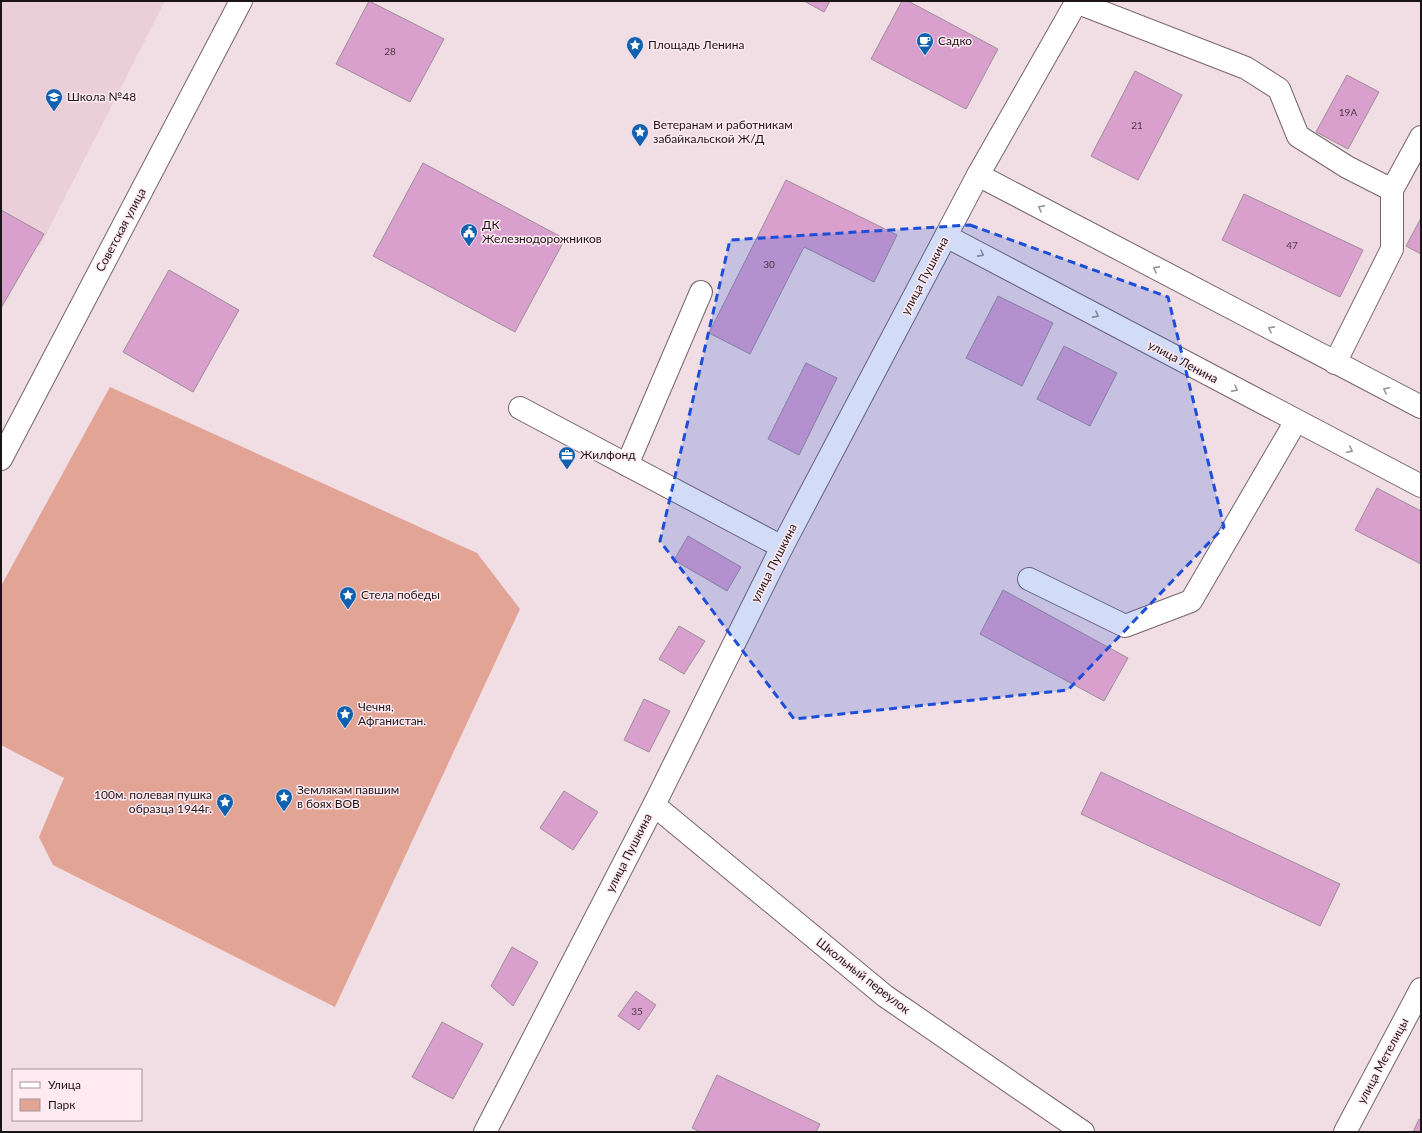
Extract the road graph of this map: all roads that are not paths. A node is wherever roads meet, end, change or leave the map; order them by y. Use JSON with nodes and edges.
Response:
{"nodes":[{"id":1,"x":241,"y":1,"type":"edge"},
{"id":2,"x":1076,"y":1,"type":"edge"},
{"id":3,"x":1421,"y":137,"type":"edge"},
{"id":4,"x":978,"y":175,"type":"junction"},
{"id":5,"x":1392,"y":190,"type":"junction"},
{"id":6,"x":946,"y":236,"type":"junction"},
{"id":7,"x":701,"y":292,"type":"dead end"},
{"id":8,"x":1335,"y":363,"type":"junction"},
{"id":9,"x":1421,"y":407,"type":"edge"},
{"id":10,"x":520,"y":408,"type":"dead end"},
{"id":11,"x":1296,"y":421,"type":"junction"},
{"id":12,"x":1,"y":459,"type":"edge"},
{"id":13,"x":627,"y":465,"type":"junction"},
{"id":14,"x":1421,"y":486,"type":"edge"},
{"id":15,"x":782,"y":547,"type":"junction"},
{"id":16,"x":1029,"y":579,"type":"dead end"},
{"id":17,"x":654,"y":805,"type":"junction"},
{"id":18,"x":1421,"y":989,"type":"edge"},
{"id":19,"x":485,"y":1132,"type":"edge"},
{"id":20,"x":1083,"y":1132,"type":"edge"},
{"id":21,"x":1345,"y":1132,"type":"edge"}],
"edges":[{"from":1,"to":12,"type":"street","name":"Советская улица"},
{"from":2,"to":4,"type":"street","name":"улица Пушкина"},
{"from":2,"to":5,"type":"street"},
{"from":3,"to":5,"type":"street"},
{"from":4,"to":6,"type":"street","name":"улица Пушкина"},
{"from":8,"to":4,"type":"street","one_way":true},
{"from":5,"to":8,"type":"street"},
{"from":6,"to":11,"type":"street","name":"улица Ленина","one_way":true},
{"from":6,"to":15,"type":"street","name":"улица Пушкина"},
{"from":7,"to":13,"type":"street"},
{"from":9,"to":8,"type":"street","one_way":true},
{"from":10,"to":13,"type":"street"},
{"from":11,"to":14,"type":"street","name":"улица Ленина","one_way":true},
{"from":11,"to":16,"type":"street"},
{"from":13,"to":15,"type":"street"},
{"from":15,"to":17,"type":"street","name":"улица Пушкина"},
{"from":17,"to":19,"type":"street","name":"улица Пушкина"},
{"from":17,"to":20,"type":"street","name":"Школьный переулок"},
{"from":18,"to":21,"type":"street","name":"улица Метелицы"}]}
